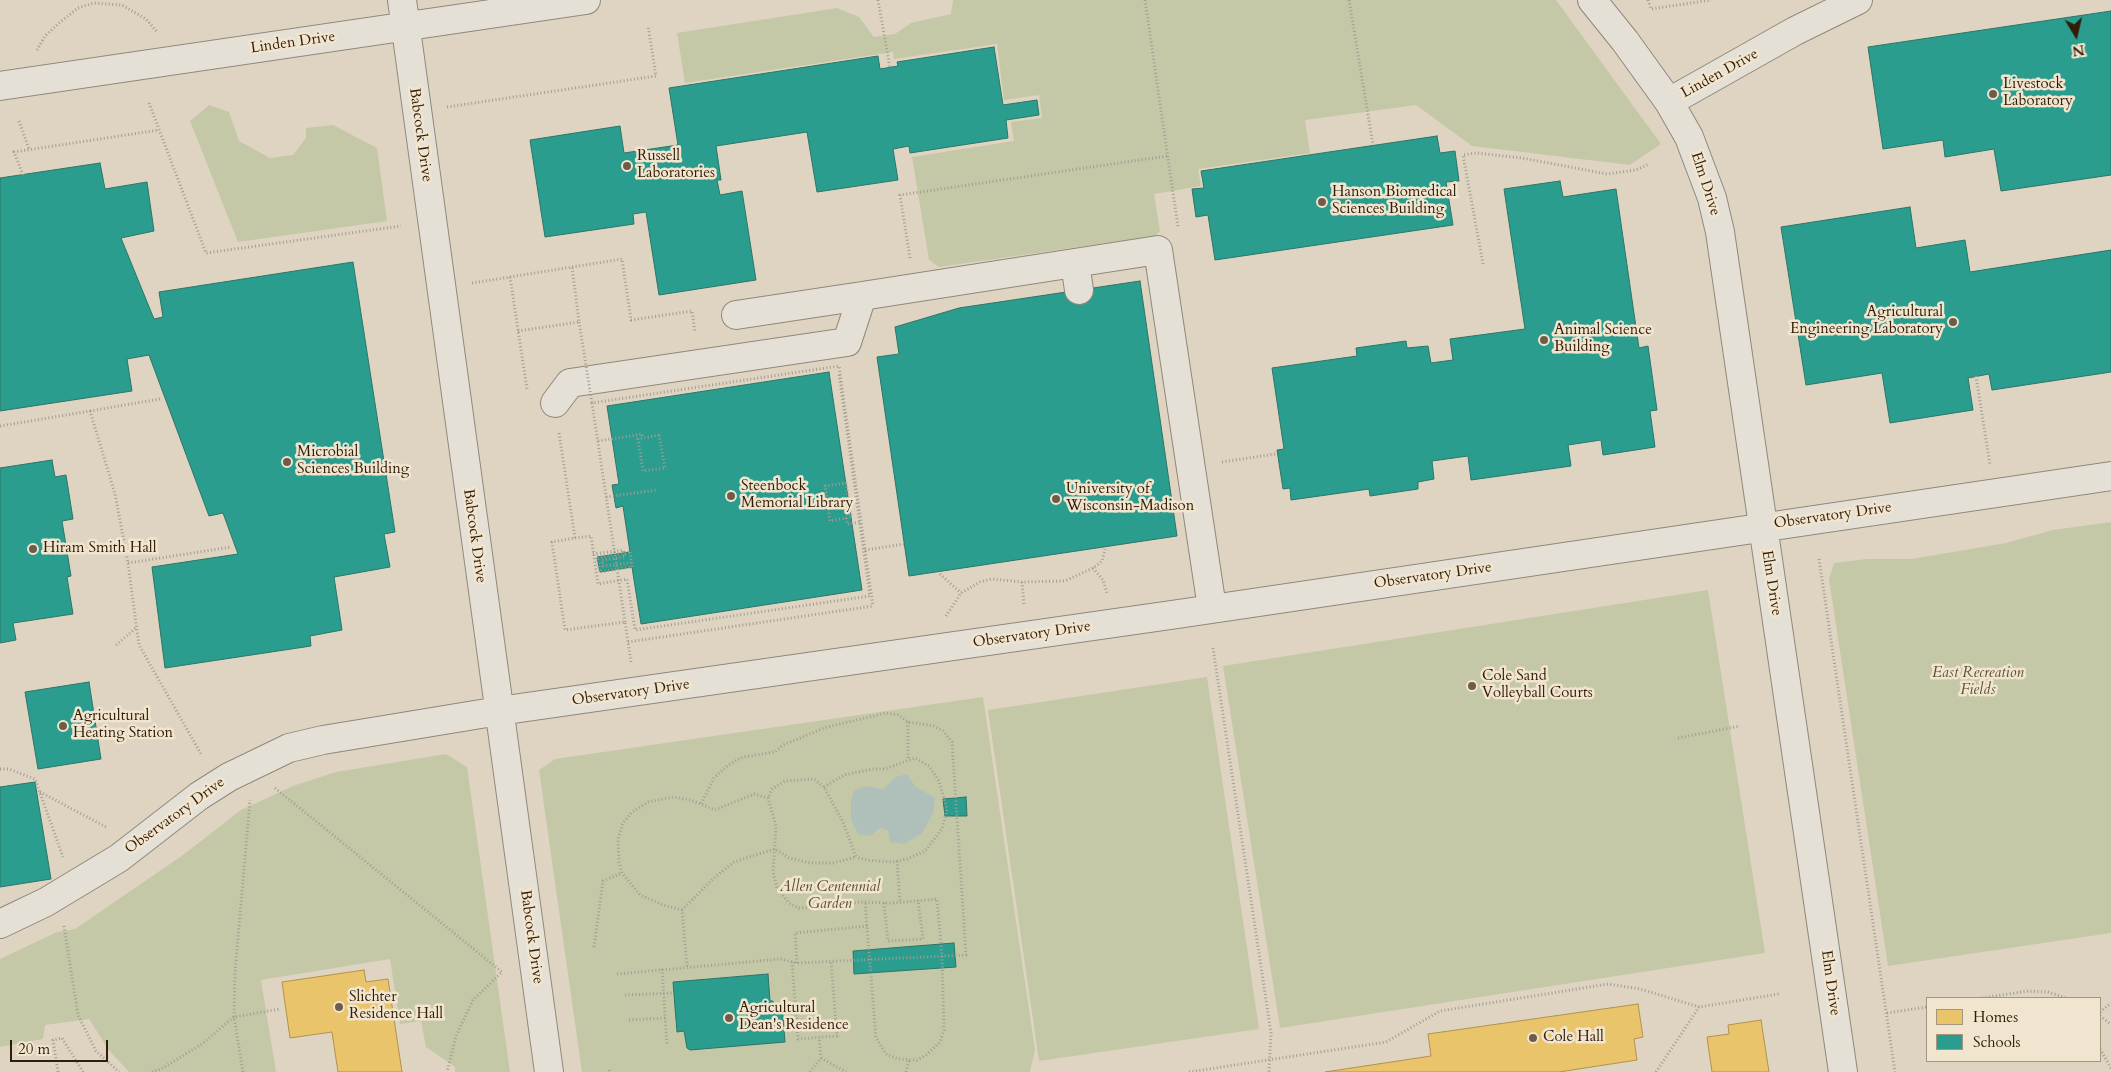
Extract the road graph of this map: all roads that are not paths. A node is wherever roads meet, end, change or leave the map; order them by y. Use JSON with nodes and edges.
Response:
{"nodes":[{"id":1,"x":402,"y":0,"type":"edge"},
{"id":2,"x":586,"y":0,"type":"edge"},
{"id":3,"x":1592,"y":0,"type":"edge"},
{"id":4,"x":1858,"y":0,"type":"edge"},
{"id":5,"x":405,"y":27,"type":"junction"},
{"id":6,"x":0,"y":86,"type":"edge"},
{"id":7,"x":1668,"y":102,"type":"junction"},
{"id":8,"x":1075,"y":263,"type":"junction"},
{"id":9,"x":1079,"y":290,"type":"dead end"},
{"id":10,"x":862,"y":296,"type":"junction"},
{"id":11,"x":736,"y":315,"type":"dead end"},
{"id":12,"x":555,"y":403,"type":"road end"},
{"id":13,"x":2111,"y":476,"type":"edge"},
{"id":14,"x":1763,"y":527,"type":"junction"},
{"id":15,"x":1212,"y":608,"type":"junction"},
{"id":16,"x":500,"y":711,"type":"junction"},
{"id":17,"x":0,"y":924,"type":"edge"},
{"id":18,"x":549,"y":1072,"type":"edge"},
{"id":19,"x":1843,"y":1072,"type":"edge"}],
"edges":[{"from":1,"to":5,"type":"street","name":"Babcock Drive"},
{"from":2,"to":5,"type":"street","name":"Linden Drive"},
{"from":3,"to":7,"type":"street","name":"Linden Drive"},
{"from":4,"to":7,"type":"street","name":"Linden Drive"},
{"from":5,"to":6,"type":"street","name":"Linden Drive"},
{"from":5,"to":16,"type":"street","name":"Babcock Drive"},
{"from":7,"to":14,"type":"street","name":"Elm Drive"},
{"from":8,"to":9,"type":"street"},
{"from":8,"to":10,"type":"street"},
{"from":8,"to":15,"type":"street"},
{"from":10,"to":11,"type":"street"},
{"from":10,"to":12,"type":"street"},
{"from":13,"to":14,"type":"street","name":"Observatory Drive"},
{"from":14,"to":15,"type":"street","name":"Observatory Drive"},
{"from":14,"to":19,"type":"street","name":"Elm Drive"},
{"from":15,"to":16,"type":"street","name":"Observatory Drive"},
{"from":16,"to":17,"type":"street","name":"Observatory Drive"},
{"from":16,"to":18,"type":"street","name":"Babcock Drive"}]}
